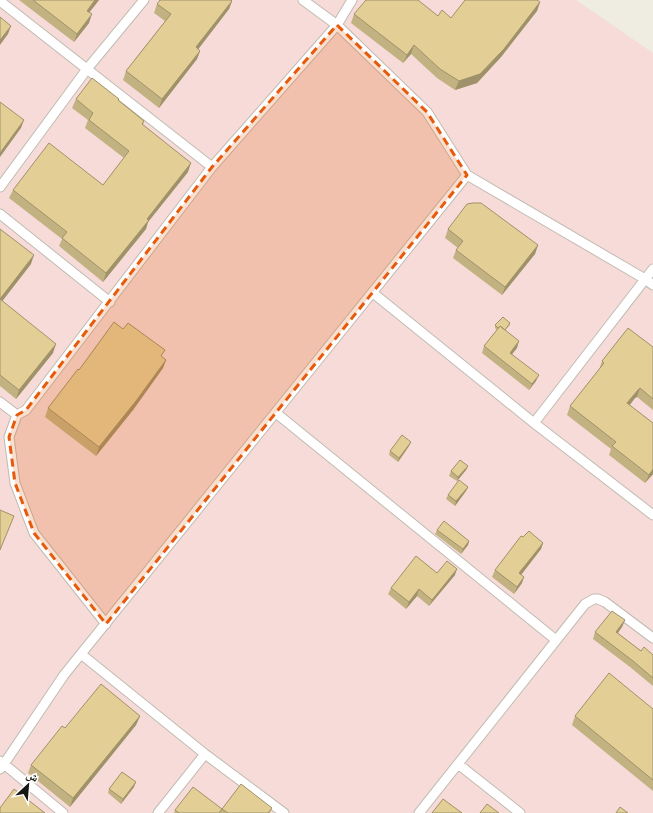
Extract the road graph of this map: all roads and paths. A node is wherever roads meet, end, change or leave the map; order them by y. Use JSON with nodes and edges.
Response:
{"nodes":[{"id":1,"x":144,"y":0,"type":"edge"},
{"id":2,"x":303,"y":0,"type":"edge"},
{"id":3,"x":352,"y":0,"type":"edge"},
{"id":4,"x":0,"y":1,"type":"edge"},
{"id":5,"x":336,"y":24,"type":"junction"},
{"id":6,"x":86,"y":69,"type":"junction"},
{"id":7,"x":212,"y":167,"type":"junction"},
{"id":8,"x":467,"y":175,"type":"junction"},
{"id":9,"x":0,"y":187,"type":"edge"},
{"id":10,"x":0,"y":214,"type":"edge"},
{"id":11,"x":653,"y":269,"type":"edge"},
{"id":12,"x":645,"y":279,"type":"junction"},
{"id":13,"x":653,"y":286,"type":"edge"},
{"id":14,"x":373,"y":293,"type":"junction"},
{"id":15,"x":110,"y":302,"type":"junction"},
{"id":16,"x":0,"y":402,"type":"edge"},
{"id":17,"x":276,"y":414,"type":"junction"},
{"id":18,"x":17,"y":415,"type":"junction"},
{"id":19,"x":534,"y":423,"type":"junction"},
{"id":20,"x":652,"y":512,"type":"edge"},
{"id":21,"x":106,"y":624,"type":"junction"},
{"id":22,"x":653,"y":638,"type":"edge"},
{"id":23,"x":556,"y":640,"type":"junction"},
{"id":24,"x":82,"y":654,"type":"junction"},
{"id":25,"x":205,"y":754,"type":"junction"},
{"id":26,"x":458,"y":764,"type":"junction"},
{"id":27,"x":1,"y":765,"type":"edge"},
{"id":28,"x":63,"y":813,"type":"edge"},
{"id":29,"x":158,"y":813,"type":"edge"},
{"id":30,"x":284,"y":813,"type":"edge"},
{"id":31,"x":419,"y":813,"type":"edge"},
{"id":32,"x":520,"y":813,"type":"edge"}],
"edges":[{"from":1,"to":6,"type":"street"},
{"from":2,"to":5,"type":"street"},
{"from":3,"to":5,"type":"street"},
{"from":4,"to":6,"type":"street"},
{"from":5,"to":7,"type":"street"},
{"from":5,"to":8,"type":"street"},
{"from":6,"to":7,"type":"street"},
{"from":6,"to":9,"type":"street"},
{"from":7,"to":15,"type":"street"},
{"from":8,"to":12,"type":"street"},
{"from":8,"to":14,"type":"street"},
{"from":10,"to":15,"type":"street"},
{"from":11,"to":12,"type":"street"},
{"from":12,"to":13,"type":"street"},
{"from":12,"to":19,"type":"street"},
{"from":14,"to":17,"type":"street"},
{"from":14,"to":19,"type":"street"},
{"from":15,"to":18,"type":"street"},
{"from":16,"to":18,"type":"street"},
{"from":17,"to":21,"type":"street"},
{"from":17,"to":23,"type":"street"},
{"from":18,"to":21,"type":"street"},
{"from":19,"to":20,"type":"street"},
{"from":21,"to":24,"type":"street"},
{"from":22,"to":23,"type":"street"},
{"from":23,"to":26,"type":"street"},
{"from":24,"to":25,"type":"street"},
{"from":24,"to":27,"type":"street"},
{"from":25,"to":29,"type":"street"},
{"from":25,"to":30,"type":"street"},
{"from":26,"to":31,"type":"street"},
{"from":26,"to":32,"type":"street"},
{"from":27,"to":28,"type":"street"}]}
